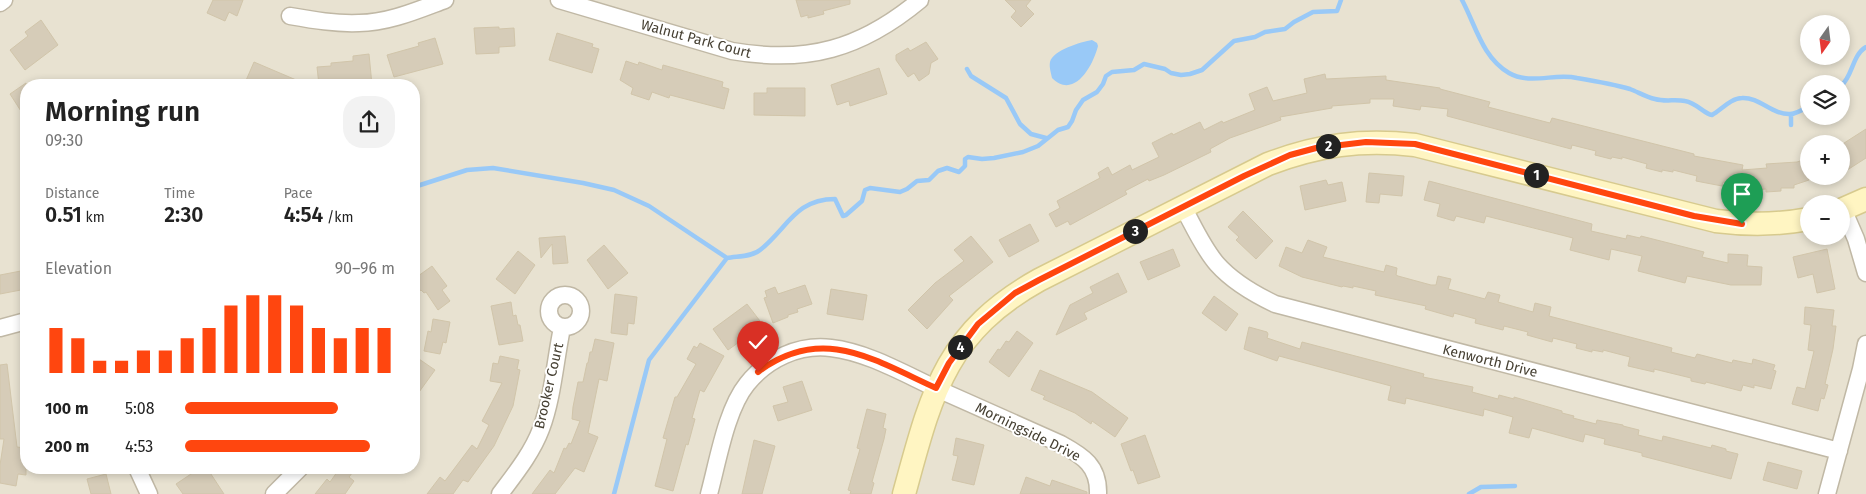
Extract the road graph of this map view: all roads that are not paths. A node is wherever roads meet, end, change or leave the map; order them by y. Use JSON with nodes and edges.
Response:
{"nodes":[{"id":1,"x":4,"y":0,"type":"edge"},
{"id":2,"x":445,"y":0,"type":"edge"},
{"id":3,"x":559,"y":0,"type":"edge"},
{"id":4,"x":920,"y":0,"type":"edge"},
{"id":5,"x":0,"y":3,"type":"edge"},
{"id":6,"x":607,"y":7,"type":"edge"},
{"id":7,"x":290,"y":16,"type":"dead end"},
{"id":8,"x":1866,"y":199,"type":"edge"},
{"id":9,"x":1850,"y":206,"type":"edge"},
{"id":10,"x":1183,"y":207,"type":"junction"},
{"id":11,"x":1800,"y":220,"type":"edge"},
{"id":12,"x":1850,"y":227,"type":"edge"},
{"id":13,"x":1866,"y":273,"type":"edge"},
{"id":14,"x":20,"y":323,"type":"edge"},
{"id":15,"x":0,"y":328,"type":"edge"},
{"id":16,"x":562,"y":328,"type":"dead end"},
{"id":17,"x":1866,"y":344,"type":"edge"},
{"id":18,"x":936,"y":388,"type":"junction"},
{"id":19,"x":1839,"y":451,"type":"junction"},
{"id":20,"x":140,"y":474,"type":"edge"},
{"id":21,"x":294,"y":474,"type":"edge"},
{"id":22,"x":148,"y":494,"type":"edge"},
{"id":23,"x":274,"y":494,"type":"edge"},
{"id":24,"x":500,"y":494,"type":"edge"},
{"id":25,"x":709,"y":494,"type":"edge"},
{"id":26,"x":904,"y":494,"type":"edge"},
{"id":27,"x":1098,"y":494,"type":"edge"},
{"id":28,"x":1827,"y":494,"type":"edge"}],
"edges":[{"from":1,"to":5,"type":"street"},
{"from":2,"to":7,"type":"street"},
{"from":3,"to":6,"type":"street","name":"Walnut Park Court"},
{"from":4,"to":6,"type":"street","name":"Walnut Park Court"},
{"from":8,"to":9,"type":"street"},
{"from":10,"to":11,"type":"street"},
{"from":10,"to":18,"type":"street"},
{"from":10,"to":19,"type":"street","name":"Kenworth Drive"},
{"from":12,"to":13,"type":"street"},
{"from":14,"to":15,"type":"street"},
{"from":16,"to":24,"type":"street","name":"Brooker Court"},
{"from":17,"to":19,"type":"street"},
{"from":18,"to":25,"type":"street","name":"Morningside Drive"},
{"from":18,"to":26,"type":"street"},
{"from":18,"to":27,"type":"street","name":"Morningside Drive"},
{"from":19,"to":28,"type":"street"},
{"from":20,"to":22,"type":"street"},
{"from":21,"to":23,"type":"street"}]}
